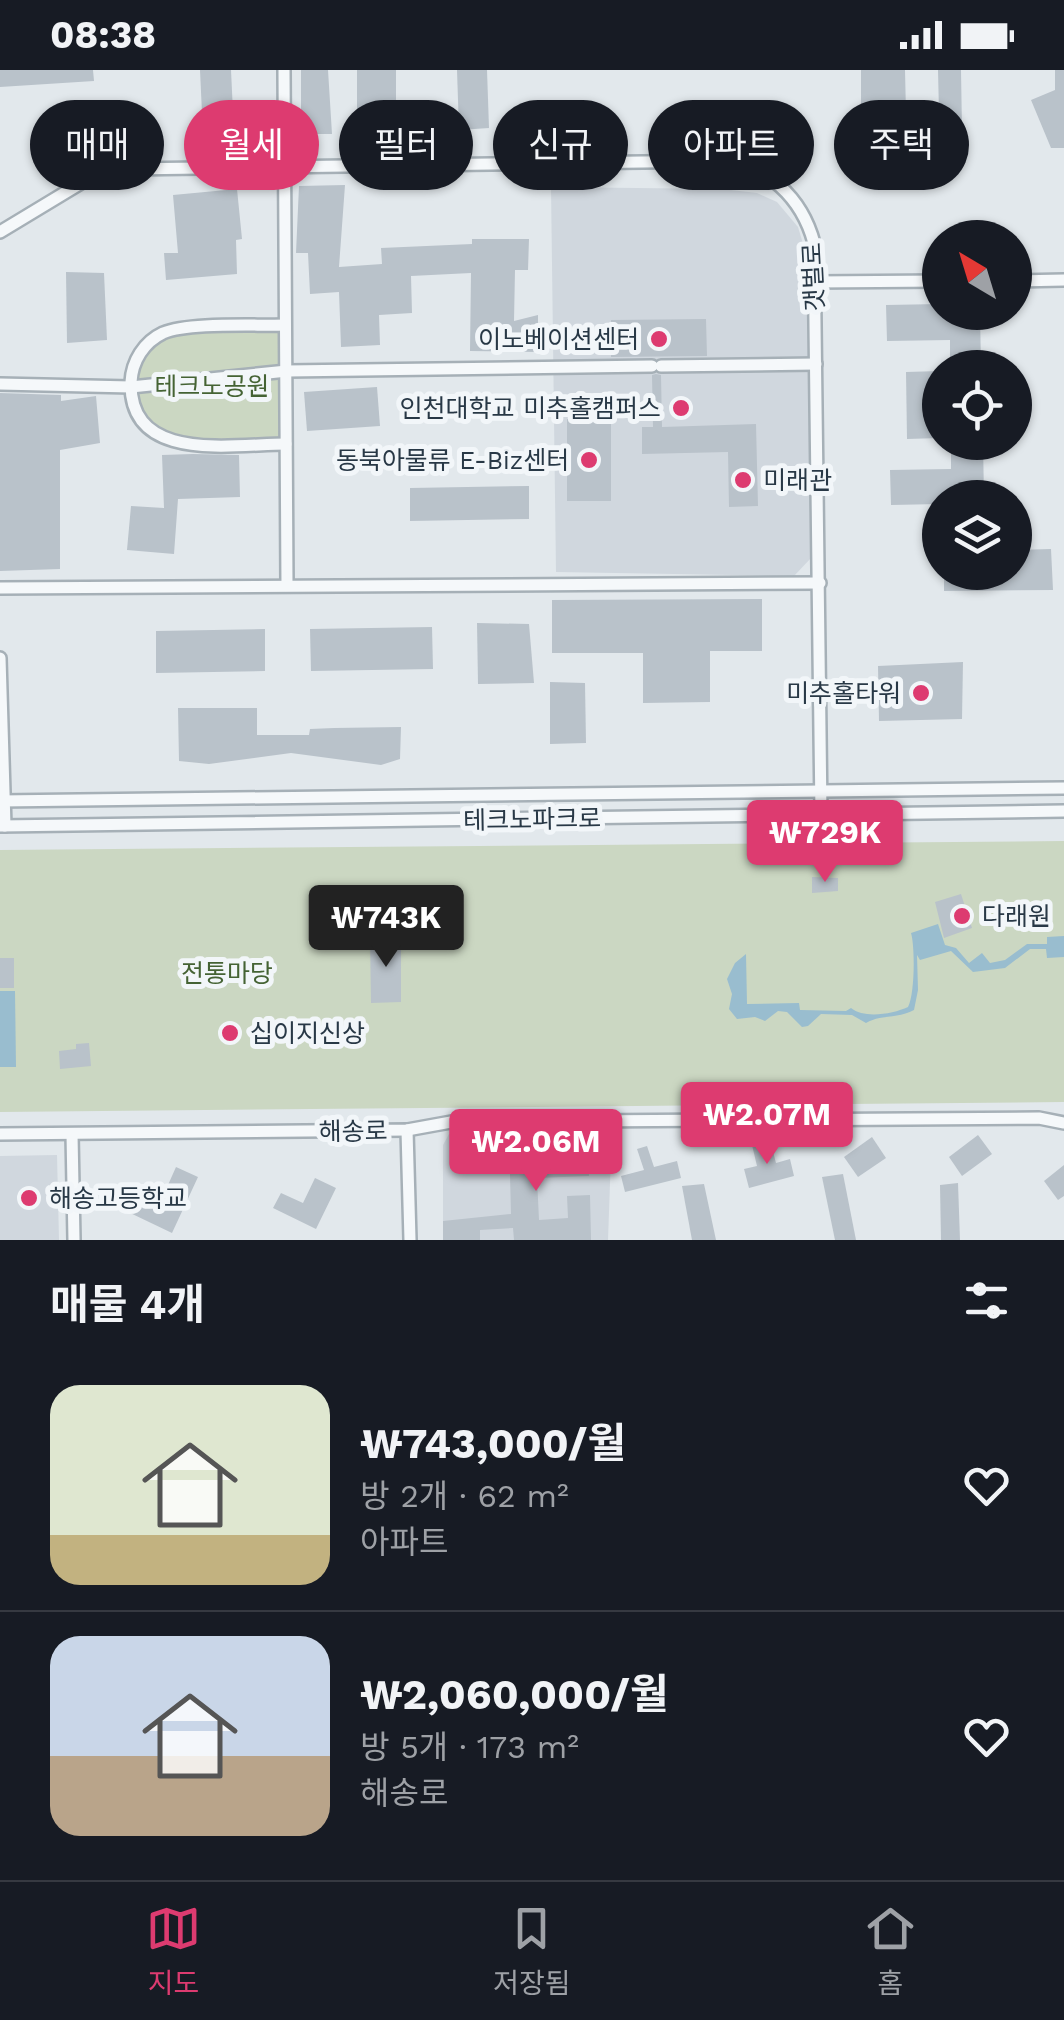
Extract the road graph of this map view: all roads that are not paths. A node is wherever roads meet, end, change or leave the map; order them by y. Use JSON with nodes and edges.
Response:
{"nodes":[{"id":1,"x":284,"y":70,"type":"edge"},
{"id":2,"x":284,"y":100,"type":"edge"},
{"id":3,"x":319,"y":167,"type":"edge"},
{"id":4,"x":184,"y":170,"type":"edge"},
{"id":5,"x":285,"y":190,"type":"edge"},
{"id":6,"x":0,"y":232,"type":"edge"},
{"id":7,"x":1064,"y":280,"type":"edge"},
{"id":8,"x":1032,"y":281,"type":"edge"},
{"id":9,"x":815,"y":282,"type":"junction"},
{"id":10,"x":922,"y":282,"type":"edge"},
{"id":11,"x":286,"y":326,"type":"junction"},
{"id":12,"x":816,"y":364,"type":"junction"},
{"id":13,"x":288,"y":371,"type":"junction"},
{"id":14,"x":0,"y":384,"type":"edge"},
{"id":15,"x":131,"y":387,"type":"junction"},
{"id":16,"x":286,"y":444,"type":"junction"},
{"id":17,"x":820,"y":583,"type":"junction"},
{"id":18,"x":287,"y":585,"type":"junction"},
{"id":19,"x":0,"y":588,"type":"edge"},
{"id":20,"x":0,"y":658,"type":"edge"},
{"id":21,"x":1064,"y":788,"type":"edge"},
{"id":22,"x":819,"y":791,"type":"junction"},
{"id":23,"x":3,"y":801,"type":"edge"},
{"id":24,"x":1064,"y":811,"type":"edge"},
{"id":25,"x":821,"y":814,"type":"junction"},
{"id":26,"x":3,"y":826,"type":"edge"},
{"id":27,"x":1064,"y":1123,"type":"edge"},
{"id":28,"x":407,"y":1130,"type":"junction"},
{"id":29,"x":0,"y":1134,"type":"edge"},
{"id":30,"x":72,"y":1134,"type":"junction"},
{"id":31,"x":74,"y":1240,"type":"edge"},
{"id":32,"x":410,"y":1240,"type":"edge"}],
"edges":[{"from":1,"to":2,"type":"street"},
{"from":3,"to":9,"type":"street","name":"갯벌로"},
{"from":4,"to":6,"type":"street","name":"갯벌로"},
{"from":5,"to":11,"type":"street"},
{"from":7,"to":8,"type":"street"},
{"from":9,"to":10,"type":"street"},
{"from":9,"to":12,"type":"street","name":"갯벌로"},
{"from":11,"to":13,"type":"street"},
{"from":11,"to":15,"type":"street"},
{"from":12,"to":13,"type":"street"},
{"from":12,"to":17,"type":"street","name":"갯벌로"},
{"from":13,"to":15,"type":"street"},
{"from":13,"to":16,"type":"street"},
{"from":14,"to":15,"type":"street"},
{"from":15,"to":16,"type":"street"},
{"from":16,"to":18,"type":"street"},
{"from":17,"to":18,"type":"street"},
{"from":17,"to":22,"type":"street","name":"갯벌로"},
{"from":18,"to":19,"type":"street"},
{"from":20,"to":23,"type":"street"},
{"from":21,"to":22,"type":"street","name":"테크노파크로"},
{"from":22,"to":23,"type":"street","name":"테크노파크로"},
{"from":22,"to":25,"type":"street","name":"갯벌로"},
{"from":23,"to":26,"type":"street"},
{"from":24,"to":25,"type":"street","name":"테크노파크로"},
{"from":25,"to":26,"type":"street","name":"테크노파크로"},
{"from":27,"to":28,"type":"street","name":"해송로"},
{"from":28,"to":30,"type":"street","name":"해송로"},
{"from":28,"to":32,"type":"street"},
{"from":29,"to":30,"type":"street","name":"해송로"},
{"from":30,"to":31,"type":"street"}]}
